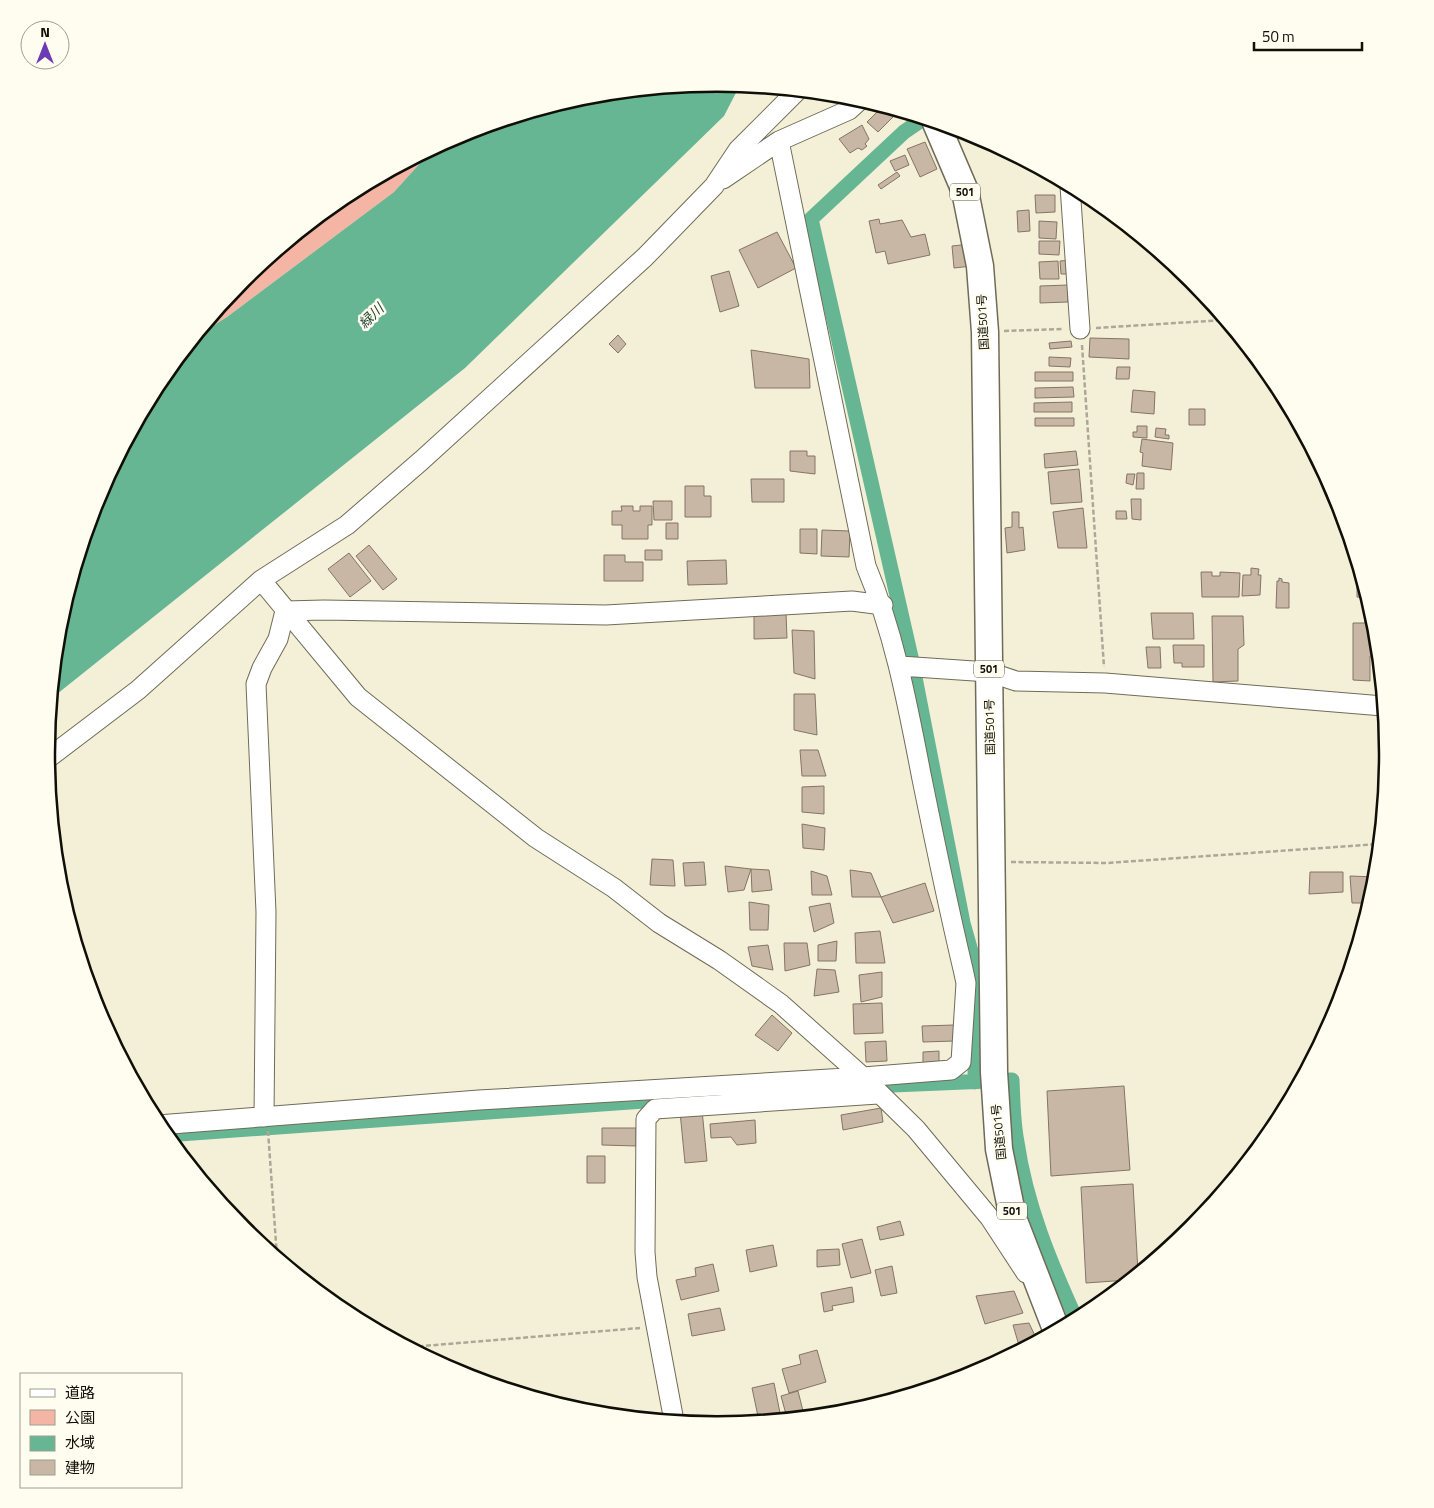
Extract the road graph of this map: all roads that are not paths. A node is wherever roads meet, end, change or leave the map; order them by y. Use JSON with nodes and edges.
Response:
{"nodes":[{"id":1,"x":791,"y":97,"type":"edge"},
{"id":2,"x":853,"y":107,"type":"edge"},
{"id":3,"x":939,"y":130,"type":"edge"},
{"id":4,"x":779,"y":141,"type":"junction"},
{"id":5,"x":714,"y":186,"type":"junction"},
{"id":6,"x":1071,"y":195,"type":"edge"},
{"id":7,"x":1080,"y":329,"type":"road end"},
{"id":8,"x":261,"y":580,"type":"junction"},
{"id":9,"x":883,"y":605,"type":"junction"},
{"id":10,"x":285,"y":611,"type":"junction"},
{"id":11,"x":908,"y":666,"type":"junction"},
{"id":12,"x":989,"y":672,"type":"junction"},
{"id":13,"x":1377,"y":706,"type":"edge"},
{"id":14,"x":55,"y":753,"type":"edge"},
{"id":15,"x":863,"y":1077,"type":"junction"},
{"id":16,"x":878,"y":1094,"type":"junction"},
{"id":17,"x":264,"y":1117,"type":"junction"},
{"id":18,"x":169,"y":1124,"type":"edge"},
{"id":19,"x":1045,"y":1304,"type":"junction"},
{"id":20,"x":1054,"y":1324,"type":"edge"},
{"id":21,"x":673,"y":1415,"type":"edge"}],
"edges":[{"from":1,"to":5,"type":"street"},
{"from":2,"to":4,"type":"street"},
{"from":3,"to":12,"type":"highway","name":"国道501号","number":"501"},
{"from":4,"to":5,"type":"street"},
{"from":4,"to":9,"type":"street"},
{"from":5,"to":8,"type":"street"},
{"from":6,"to":7,"type":"street"},
{"from":8,"to":10,"type":"street"},
{"from":8,"to":14,"type":"street"},
{"from":9,"to":10,"type":"street"},
{"from":9,"to":11,"type":"street"},
{"from":10,"to":15,"type":"street"},
{"from":10,"to":17,"type":"street"},
{"from":11,"to":12,"type":"street"},
{"from":11,"to":15,"type":"street"},
{"from":12,"to":13,"type":"street"},
{"from":12,"to":19,"type":"highway","name":"国道501号","number":"501"},
{"from":15,"to":16,"type":"street"},
{"from":15,"to":17,"type":"street"},
{"from":16,"to":19,"type":"street"},
{"from":16,"to":21,"type":"street"},
{"from":17,"to":18,"type":"street"},
{"from":19,"to":20,"type":"highway","name":"国道501号","number":"501"}]}
